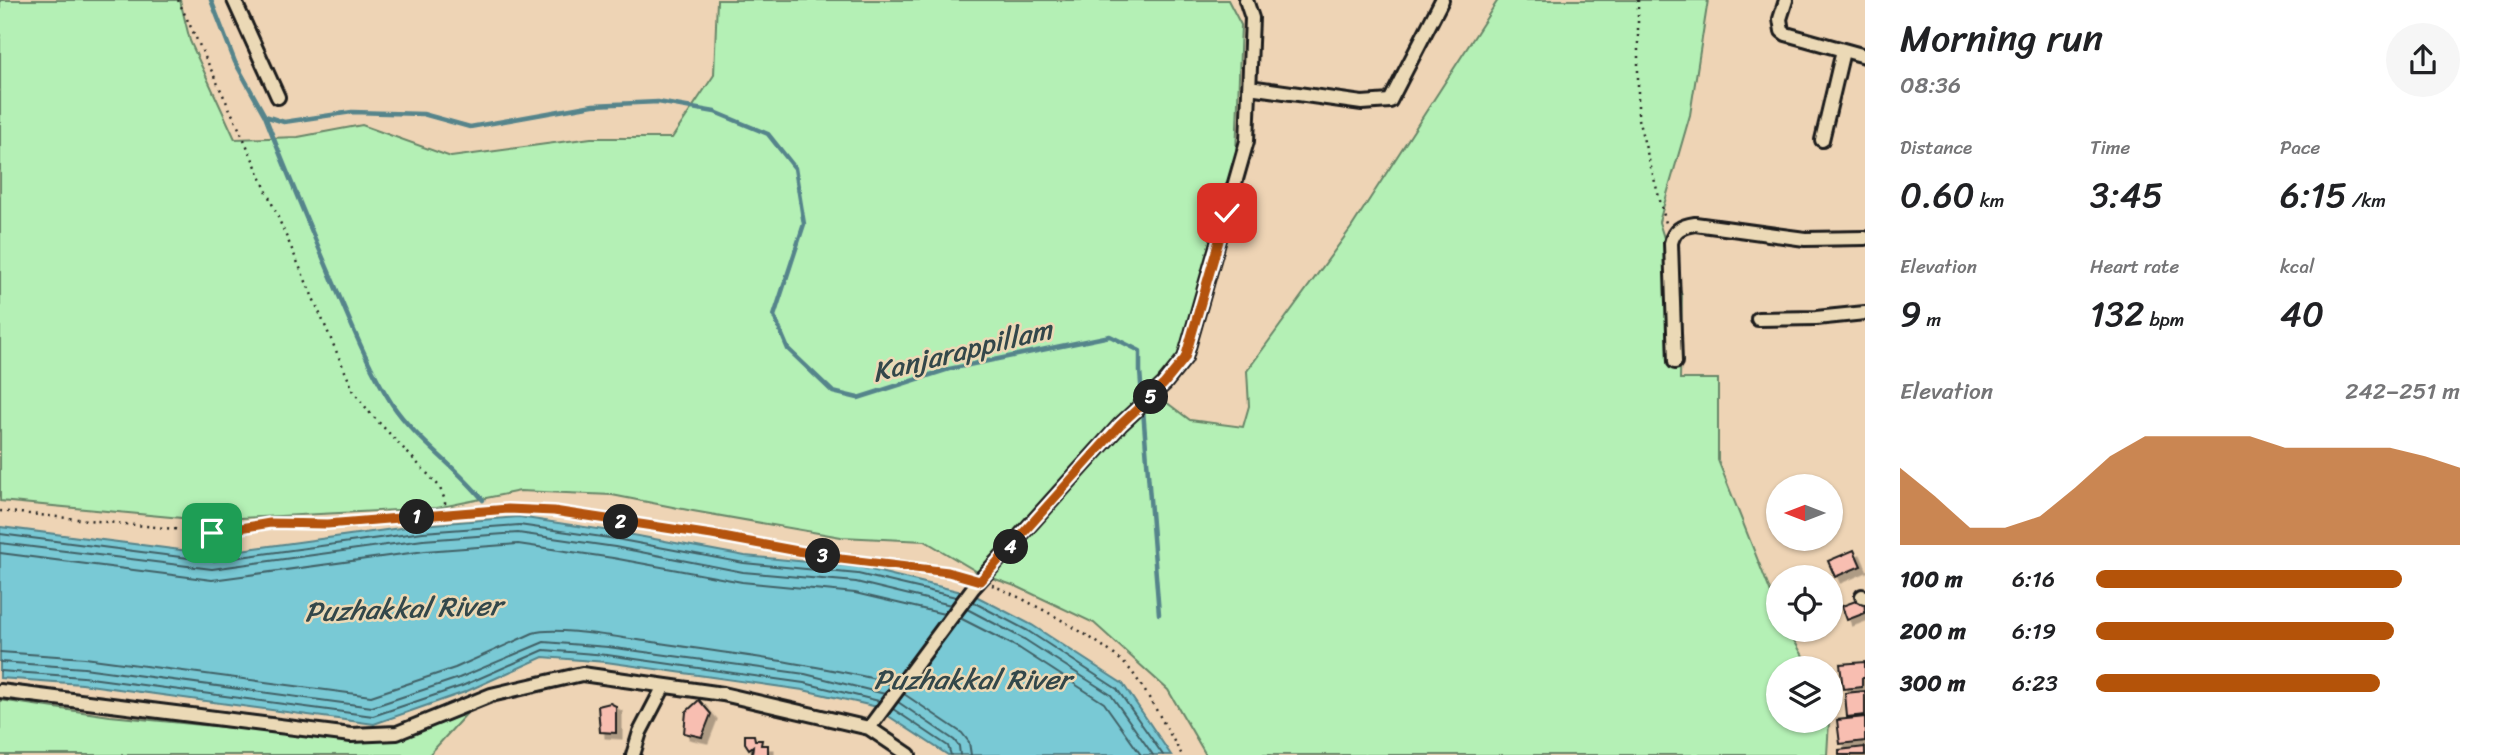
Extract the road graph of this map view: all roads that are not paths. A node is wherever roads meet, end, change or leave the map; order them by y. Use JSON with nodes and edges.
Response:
{"nodes":[{"id":1,"x":234,"y":0,"type":"edge"},
{"id":2,"x":1246,"y":0,"type":"edge"},
{"id":3,"x":1442,"y":0,"type":"edge"},
{"id":4,"x":1786,"y":0,"type":"edge"},
{"id":5,"x":1843,"y":51,"type":"junction"},
{"id":6,"x":1865,"y":56,"type":"edge"},
{"id":7,"x":1249,"y":87,"type":"junction"},
{"id":8,"x":278,"y":97,"type":"dead end"},
{"id":9,"x":1822,"y":140,"type":"dead end"},
{"id":10,"x":1865,"y":237,"type":"edge"},
{"id":11,"x":1865,"y":313,"type":"edge"},
{"id":12,"x":1758,"y":319,"type":"dead end"},
{"id":13,"x":1675,"y":362,"type":"dead end"},
{"id":14,"x":664,"y":686,"type":"junction"},
{"id":15,"x":0,"y":691,"type":"edge"},
{"id":16,"x":869,"y":728,"type":"junction"},
{"id":17,"x":633,"y":755,"type":"edge"},
{"id":18,"x":909,"y":755,"type":"edge"}],
"edges":[{"from":1,"to":8,"type":"street"},
{"from":2,"to":7,"type":"street"},
{"from":3,"to":7,"type":"street"},
{"from":4,"to":5,"type":"street"},
{"from":5,"to":6,"type":"street"},
{"from":5,"to":9,"type":"street"},
{"from":7,"to":16,"type":"street"},
{"from":10,"to":13,"type":"street"},
{"from":11,"to":12,"type":"street"},
{"from":14,"to":15,"type":"street"},
{"from":14,"to":16,"type":"street"},
{"from":14,"to":17,"type":"street"},
{"from":16,"to":18,"type":"street"}]}
